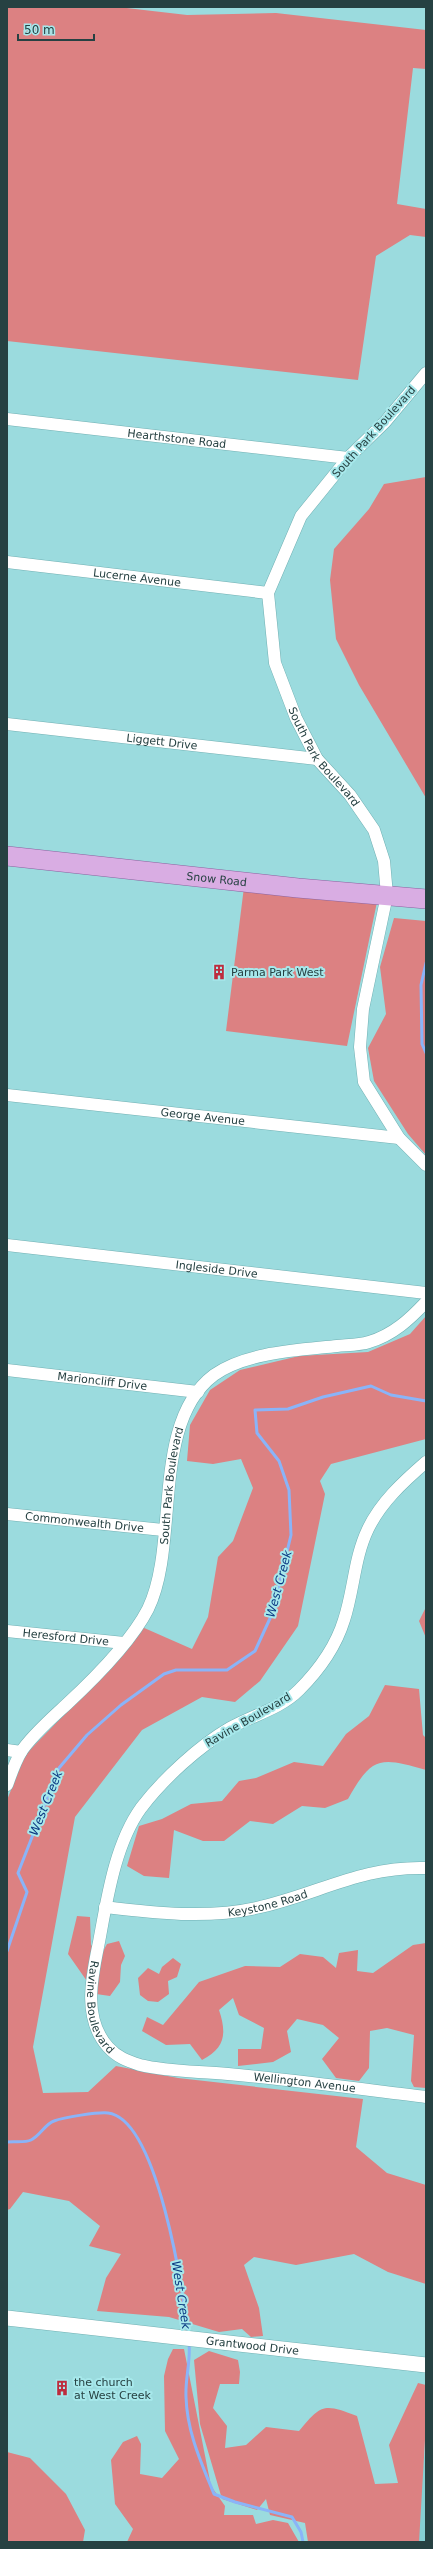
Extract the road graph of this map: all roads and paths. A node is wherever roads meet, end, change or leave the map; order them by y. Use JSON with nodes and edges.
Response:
{"nodes":[{"id":1,"x":426,"y":373,"type":"edge"},
{"id":2,"x":7,"y":419,"type":"edge"},
{"id":3,"x":348,"y":458,"type":"junction"},
{"id":4,"x":7,"y":562,"type":"edge"},
{"id":5,"x":268,"y":592,"type":"junction"},
{"id":6,"x":7,"y":724,"type":"edge"},
{"id":7,"x":317,"y":759,"type":"junction"},
{"id":8,"x":7,"y":856,"type":"edge"},
{"id":9,"x":386,"y":895,"type":"junction"},
{"id":10,"x":426,"y":899,"type":"edge"},
{"id":11,"x":7,"y":1095,"type":"edge"},
{"id":12,"x":399,"y":1138,"type":"junction"},
{"id":13,"x":426,"y":1165,"type":"edge"},
{"id":14,"x":7,"y":1244,"type":"edge"},
{"id":15,"x":426,"y":1293,"type":"edge"},
{"id":16,"x":426,"y":1302,"type":"edge"},
{"id":17,"x":7,"y":1370,"type":"edge"},
{"id":18,"x":198,"y":1392,"type":"junction"},
{"id":19,"x":426,"y":1462,"type":"edge"},
{"id":20,"x":7,"y":1514,"type":"edge"},
{"id":21,"x":163,"y":1530,"type":"junction"},
{"id":22,"x":7,"y":1630,"type":"edge"},
{"id":23,"x":124,"y":1643,"type":"junction"},
{"id":24,"x":7,"y":1750,"type":"edge"},
{"id":25,"x":21,"y":1752,"type":"junction"},
{"id":26,"x":7,"y":1785,"type":"edge"},
{"id":27,"x":426,"y":1868,"type":"edge"},
{"id":28,"x":105,"y":1907,"type":"junction"},
{"id":29,"x":183,"y":2072,"type":"joint"},
{"id":30,"x":426,"y":2097,"type":"edge"},
{"id":31,"x":7,"y":2318,"type":"edge"},
{"id":32,"x":426,"y":2365,"type":"edge"}],
"edges":[{"from":1,"to":3,"type":"street","name":"South Park Boulevard"},
{"from":2,"to":3,"type":"street","name":"Hearthstone Road"},
{"from":3,"to":5,"type":"street","name":"South Park Boulevard"},
{"from":4,"to":5,"type":"street","name":"Lucerne Avenue"},
{"from":5,"to":7,"type":"street","name":"South Park Boulevard"},
{"from":6,"to":7,"type":"street","name":"Liggett Drive"},
{"from":7,"to":9,"type":"street","name":"South Park Boulevard"},
{"from":8,"to":9,"type":"main road","name":"Snow Road"},
{"from":9,"to":10,"type":"main road","name":"Snow Road"},
{"from":9,"to":12,"type":"street","name":"South Park Boulevard"},
{"from":11,"to":12,"type":"street","name":"George Avenue"},
{"from":12,"to":13,"type":"street","name":"South Park Boulevard"},
{"from":14,"to":15,"type":"street","name":"Ingleside Drive"},
{"from":16,"to":18,"type":"street","name":"South Park Boulevard"},
{"from":17,"to":18,"type":"street","name":"Marioncliff Drive"},
{"from":18,"to":21,"type":"street","name":"South Park Boulevard"},
{"from":19,"to":28,"type":"street","name":"Ravine Boulevard"},
{"from":20,"to":21,"type":"street","name":"Commonwealth Drive"},
{"from":21,"to":23,"type":"street","name":"South Park Boulevard"},
{"from":22,"to":23,"type":"street","name":"Heresford Drive"},
{"from":23,"to":25,"type":"street","name":"South Park Boulevard"},
{"from":24,"to":25,"type":"street"},
{"from":25,"to":26,"type":"street","name":"South Park Boulevard"},
{"from":27,"to":28,"type":"street","name":"Keystone Road"},
{"from":28,"to":29,"type":"street","name":"Ravine Boulevard"},
{"from":29,"to":30,"type":"street","name":"Wellington Avenue"},
{"from":31,"to":32,"type":"street","name":"Grantwood Drive"}]}
